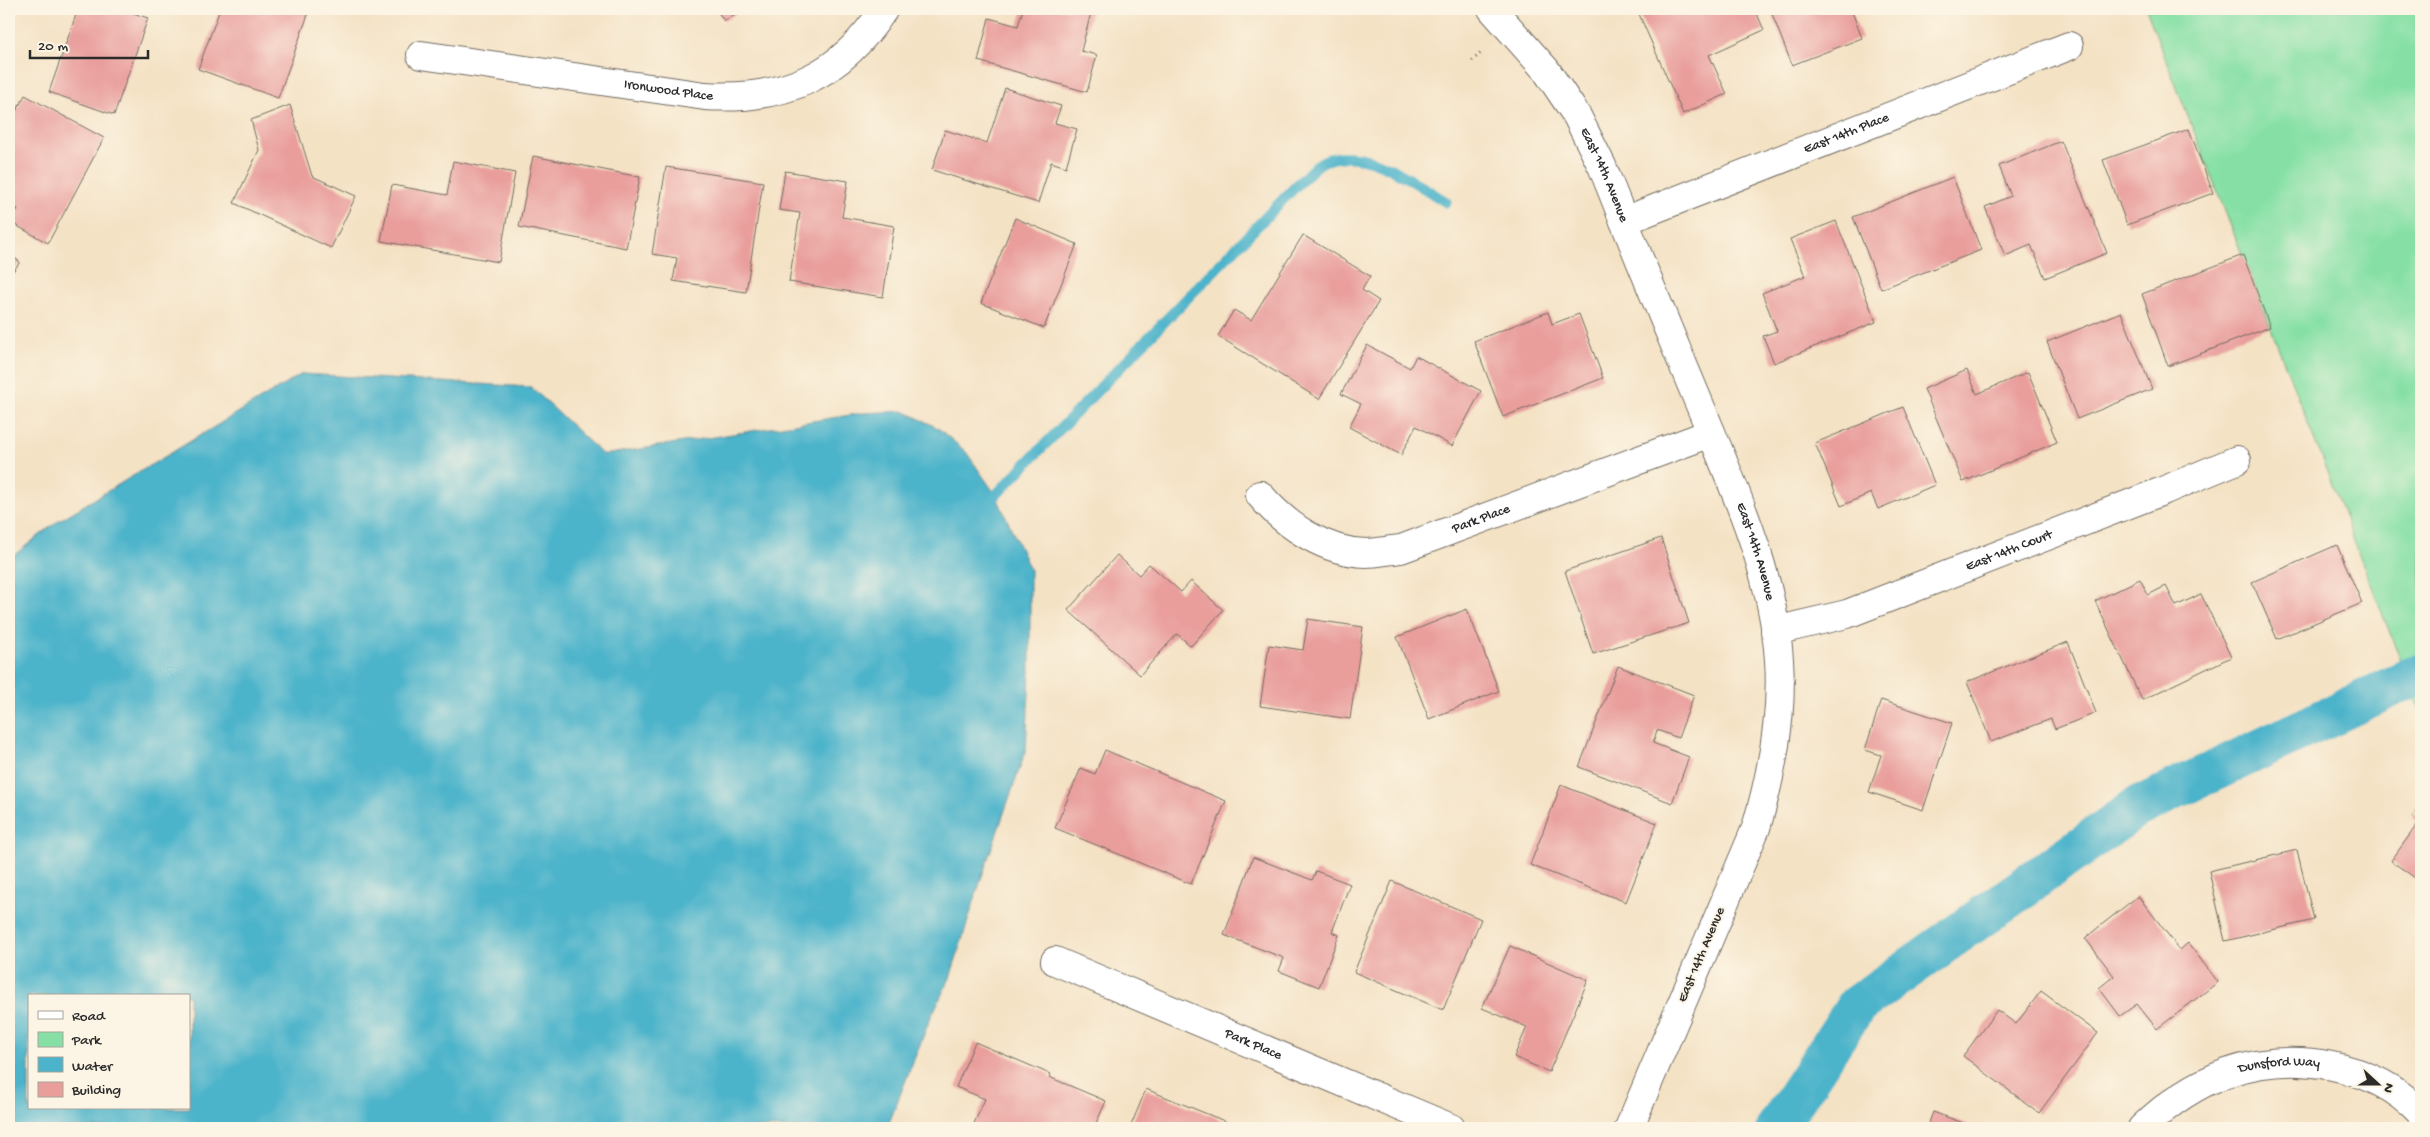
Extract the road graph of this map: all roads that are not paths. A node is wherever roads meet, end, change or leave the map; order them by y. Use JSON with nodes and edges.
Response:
{"nodes":[{"id":1,"x":884,"y":9,"type":"edge"},
{"id":2,"x":1492,"y":9,"type":"edge"},
{"id":3,"x":2069,"y":46,"type":"dead end"},
{"id":4,"x":421,"y":55,"type":"dead end"},
{"id":5,"x":1624,"y":221,"type":"junction"},
{"id":6,"x":1711,"y":433,"type":"junction"},
{"id":7,"x":2238,"y":460,"type":"dead end"},
{"id":8,"x":1260,"y":495,"type":"dead end"},
{"id":9,"x":1776,"y":632,"type":"junction"},
{"id":10,"x":1055,"y":961,"type":"dead end"},
{"id":11,"x":2421,"y":1113,"type":"edge"},
{"id":12,"x":1451,"y":1128,"type":"edge"},
{"id":13,"x":1629,"y":1128,"type":"edge"},
{"id":14,"x":2142,"y":1128,"type":"edge"}],
"edges":[{"from":1,"to":4,"type":"street","name":"Ironwood Place"},
{"from":2,"to":5,"type":"street","name":"East 14th Avenue"},
{"from":3,"to":5,"type":"street","name":"East 14th Place"},
{"from":5,"to":6,"type":"street","name":"East 14th Avenue"},
{"from":6,"to":8,"type":"street","name":"Park Place"},
{"from":6,"to":9,"type":"street","name":"East 14th Avenue"},
{"from":7,"to":9,"type":"street","name":"East 14th Court"},
{"from":9,"to":13,"type":"street","name":"East 14th Avenue"},
{"from":10,"to":12,"type":"street","name":"Park Place"},
{"from":11,"to":14,"type":"street","name":"Dunsford Way"}]}
